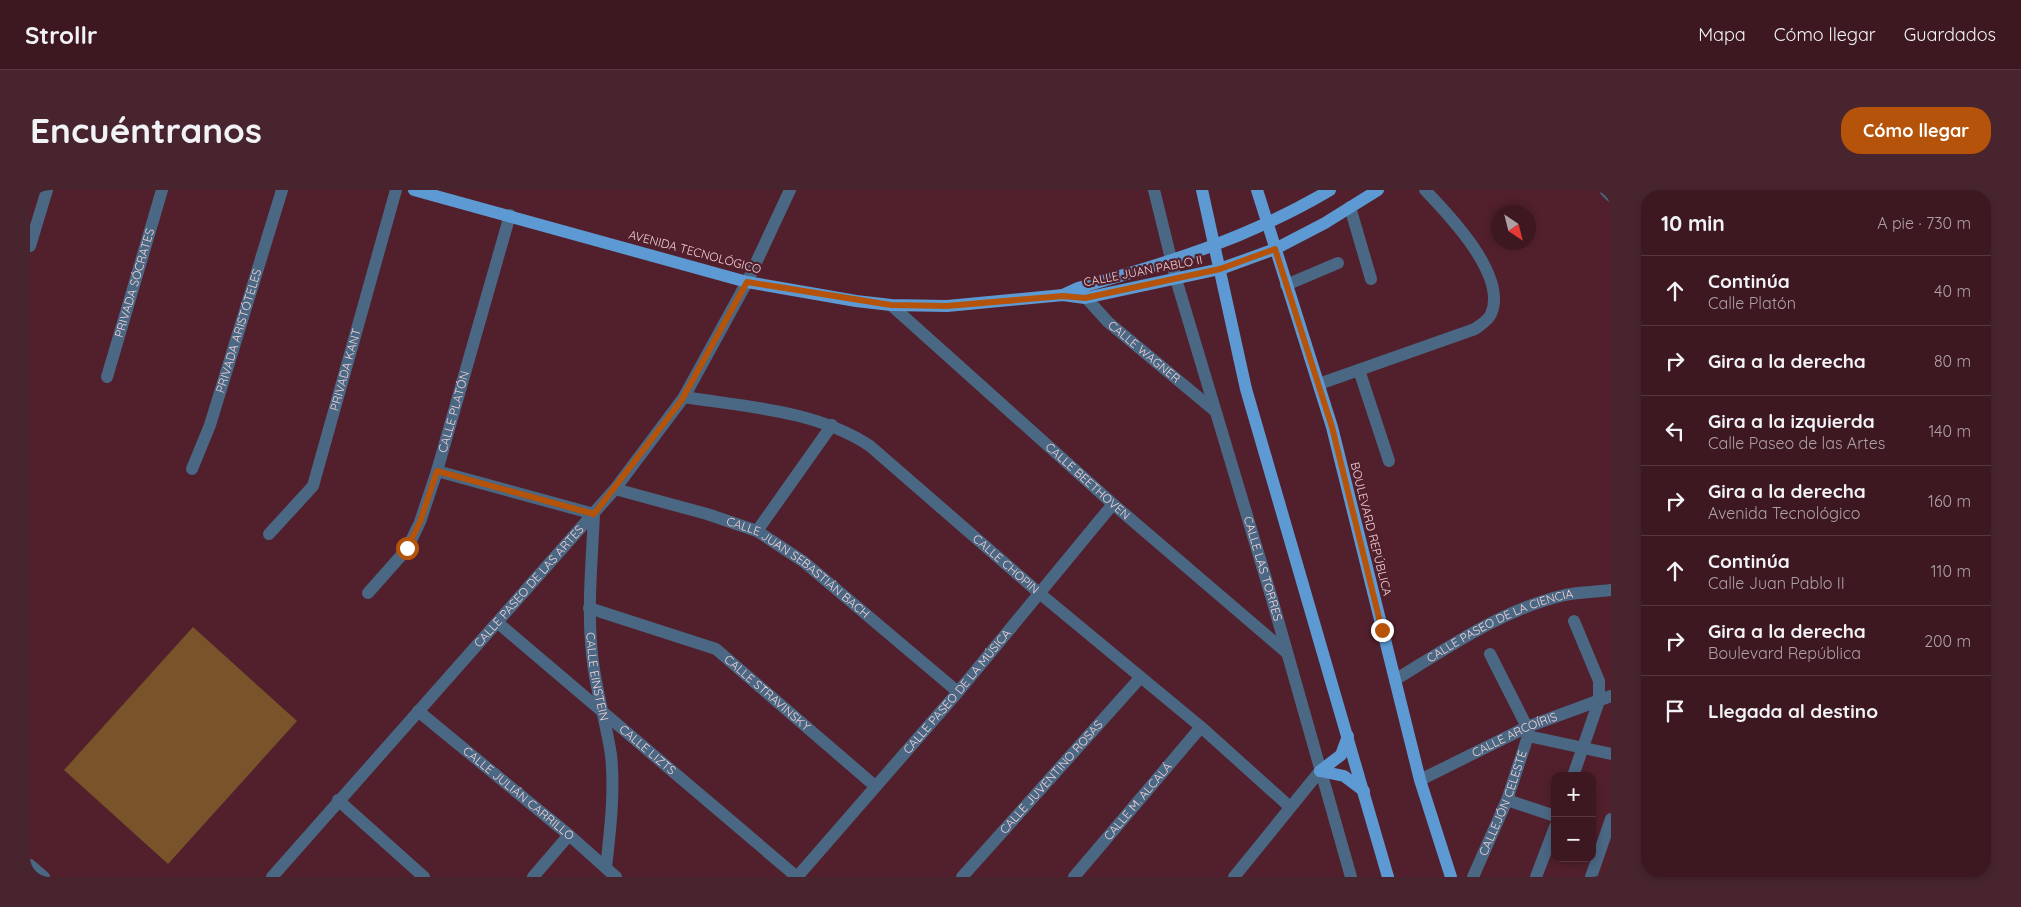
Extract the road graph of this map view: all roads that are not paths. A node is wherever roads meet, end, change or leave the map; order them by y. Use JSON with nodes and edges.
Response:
{"nodes":[{"id":1,"x":47,"y":190,"type":"edge"},
{"id":2,"x":162,"y":190,"type":"edge"},
{"id":3,"x":282,"y":190,"type":"edge"},
{"id":4,"x":396,"y":190,"type":"edge"},
{"id":5,"x":414,"y":190,"type":"edge"},
{"id":6,"x":790,"y":190,"type":"edge"},
{"id":7,"x":1154,"y":190,"type":"edge"},
{"id":8,"x":1202,"y":190,"type":"edge"},
{"id":9,"x":1256,"y":190,"type":"edge"},
{"id":10,"x":1330,"y":190,"type":"edge"},
{"id":11,"x":1378,"y":190,"type":"edge"},
{"id":12,"x":1425,"y":190,"type":"edge"},
{"id":13,"x":1605,"y":190,"type":"edge"},
{"id":14,"x":1611,"y":196,"type":"edge"},
{"id":15,"x":1350,"y":207,"type":"junction"},
{"id":16,"x":510,"y":215,"type":"junction"},
{"id":17,"x":1266,"y":225,"type":"junction"},
{"id":18,"x":30,"y":246,"type":"edge"},
{"id":19,"x":1216,"y":246,"type":"junction"},
{"id":20,"x":1275,"y":249,"type":"junction"},
{"id":21,"x":1171,"y":260,"type":"junction"},
{"id":22,"x":1338,"y":264,"type":"dead end"},
{"id":23,"x":1220,"y":269,"type":"junction"},
{"id":24,"x":1176,"y":279,"type":"junction"},
{"id":25,"x":1371,"y":279,"type":"dead end"},
{"id":26,"x":747,"y":282,"type":"junction"},
{"id":27,"x":1286,"y":285,"type":"junction"},
{"id":28,"x":1082,"y":293,"type":"junction"},
{"id":29,"x":1063,"y":296,"type":"joint"},
{"id":30,"x":891,"y":305,"type":"junction"},
{"id":31,"x":1359,"y":370,"type":"junction"},
{"id":32,"x":107,"y":377,"type":"dead end"},
{"id":33,"x":1319,"y":384,"type":"junction"},
{"id":34,"x":684,"y":397,"type":"junction"},
{"id":35,"x":1215,"y":411,"type":"junction"},
{"id":36,"x":832,"y":425,"type":"junction"},
{"id":37,"x":1389,"y":461,"type":"dead end"},
{"id":38,"x":192,"y":469,"type":"dead end"},
{"id":39,"x":437,"y":471,"type":"junction"},
{"id":40,"x":616,"y":489,"type":"junction"},
{"id":41,"x":1112,"y":504,"type":"junction"},
{"id":42,"x":594,"y":514,"type":"junction"},
{"id":43,"x":757,"y":530,"type":"junction"},
{"id":44,"x":269,"y":534,"type":"dead end"},
{"id":45,"x":1611,"y":590,"type":"edge"},
{"id":46,"x":368,"y":592,"type":"dead end"},
{"id":47,"x":1038,"y":592,"type":"junction"},
{"id":48,"x":589,"y":608,"type":"junction"},
{"id":49,"x":1574,"y":621,"type":"dead end"},
{"id":50,"x":498,"y":623,"type":"junction"},
{"id":51,"x":1287,"y":653,"type":"junction"},
{"id":52,"x":1490,"y":654,"type":"dead end"},
{"id":53,"x":1140,"y":678,"type":"junction"},
{"id":54,"x":1395,"y":680,"type":"junction"},
{"id":55,"x":958,"y":692,"type":"junction"},
{"id":56,"x":1605,"y":698,"type":"edge"},
{"id":57,"x":418,"y":711,"type":"junction"},
{"id":58,"x":601,"y":712,"type":"junction"},
{"id":59,"x":1201,"y":727,"type":"junction"},
{"id":60,"x":1527,"y":731,"type":"junction"},
{"id":61,"x":1348,"y":736,"type":"junction"},
{"id":62,"x":1584,"y":747,"type":"junction"},
{"id":63,"x":1611,"y":754,"type":"edge"},
{"id":64,"x":1320,"y":771,"type":"junction"},
{"id":65,"x":1575,"y":772,"type":"edge"},
{"id":66,"x":1420,"y":780,"type":"junction"},
{"id":67,"x":875,"y":786,"type":"junction"},
{"id":68,"x":1364,"y":792,"type":"junction"},
{"id":69,"x":338,"y":800,"type":"junction"},
{"id":70,"x":1507,"y":800,"type":"junction"},
{"id":71,"x":1290,"y":807,"type":"junction"},
{"id":72,"x":1551,"y":815,"type":"edge"},
{"id":73,"x":1611,"y":819,"type":"edge"},
{"id":74,"x":1596,"y":832,"type":"edge"},
{"id":75,"x":569,"y":835,"type":"junction"},
{"id":76,"x":1605,"y":835,"type":"junction"},
{"id":77,"x":1551,"y":838,"type":"edge"},
{"id":78,"x":30,"y":864,"type":"edge"},
{"id":79,"x":606,"y":868,"type":"junction"},
{"id":80,"x":1241,"y":874,"type":"edge"},
{"id":81,"x":44,"y":877,"type":"edge"},
{"id":82,"x":272,"y":877,"type":"edge"},
{"id":83,"x":424,"y":877,"type":"edge"},
{"id":84,"x":533,"y":877,"type":"edge"},
{"id":85,"x":616,"y":877,"type":"edge"},
{"id":86,"x":797,"y":877,"type":"edge"},
{"id":87,"x":962,"y":877,"type":"edge"},
{"id":88,"x":1074,"y":877,"type":"edge"},
{"id":89,"x":1351,"y":877,"type":"edge"},
{"id":90,"x":1388,"y":877,"type":"edge"},
{"id":91,"x":1451,"y":877,"type":"edge"},
{"id":92,"x":1473,"y":877,"type":"edge"},
{"id":93,"x":1536,"y":877,"type":"edge"},
{"id":94,"x":1590,"y":877,"type":"edge"}],
"edges":[{"from":1,"to":18,"type":"street"},
{"from":2,"to":32,"type":"street","name":"PRIVADA SÓCRATES"},
{"from":3,"to":38,"type":"street","name":"PRIVADA ARISTÓTELES"},
{"from":4,"to":44,"type":"street","name":"PRIVADA KANT"},
{"from":5,"to":16,"type":"main road","name":"AVENIDA TECNOLÓGICO"},
{"from":6,"to":26,"type":"street","name":"CALLE PASEO DE LAS ARTES"},
{"from":7,"to":21,"type":"street","name":"CALLE LAS TORRES"},
{"from":8,"to":19,"type":"main road"},
{"from":9,"to":17,"type":"main road","name":"BOULEVARD REPÚBLICA"},
{"from":10,"to":17,"type":"main road","name":"CALLE JUAN PABLO II"},
{"from":11,"to":15,"type":"main road","name":"CALLE JUAN PABLO II"},
{"from":12,"to":31,"type":"street"},
{"from":13,"to":14,"type":"street"},
{"from":15,"to":20,"type":"main road","name":"CALLE JUAN PABLO II"},
{"from":15,"to":25,"type":"street"},
{"from":16,"to":26,"type":"main road","name":"AVENIDA TECNOLÓGICO"},
{"from":16,"to":39,"type":"street","name":"CALLE PLATÓN"},
{"from":17,"to":19,"type":"main road","name":"CALLE JUAN PABLO II"},
{"from":17,"to":20,"type":"main road","name":"BOULEVARD REPÚBLICA"},
{"from":19,"to":21,"type":"main road","name":"CALLE JUAN PABLO II"},
{"from":19,"to":23,"type":"main road"},
{"from":20,"to":23,"type":"main road","name":"CALLE JUAN PABLO II"},
{"from":20,"to":27,"type":"main road","name":"BOULEVARD REPÚBLICA"},
{"from":21,"to":24,"type":"street","name":"CALLE LAS TORRES"},
{"from":21,"to":28,"type":"main road","name":"CALLE JUAN PABLO II"},
{"from":22,"to":27,"type":"street"},
{"from":23,"to":24,"type":"main road","name":"CALLE JUAN PABLO II"},
{"from":23,"to":61,"type":"main road"},
{"from":24,"to":28,"type":"main road","name":"CALLE JUAN PABLO II"},
{"from":24,"to":35,"type":"street","name":"CALLE LAS TORRES"},
{"from":26,"to":30,"type":"main road","name":"AVENIDA TECNOLÓGICO"},
{"from":26,"to":34,"type":"street","name":"CALLE PASEO DE LAS ARTES"},
{"from":27,"to":33,"type":"main road","name":"BOULEVARD REPÚBLICA"},
{"from":28,"to":29,"type":"main road","name":"CALLE JUAN PABLO II"},
{"from":28,"to":35,"type":"street","name":"CALLE WAGNER"},
{"from":29,"to":30,"type":"main road","name":"AVENIDA TECNOLÓGICO"},
{"from":30,"to":41,"type":"street","name":"CALLE BEETHOVEN"},
{"from":31,"to":33,"type":"street"},
{"from":31,"to":37,"type":"street"},
{"from":33,"to":54,"type":"main road","name":"BOULEVARD REPÚBLICA"},
{"from":34,"to":36,"type":"street","name":"CALLE CHOPIN"},
{"from":34,"to":40,"type":"street","name":"CALLE PASEO DE LAS ARTES"},
{"from":35,"to":51,"type":"street","name":"CALLE LAS TORRES"},
{"from":36,"to":43,"type":"street"},
{"from":36,"to":47,"type":"street","name":"CALLE CHOPIN"},
{"from":39,"to":42,"type":"street"},
{"from":39,"to":46,"type":"street","name":"CALLE PLATÓN"},
{"from":40,"to":42,"type":"street","name":"CALLE PASEO DE LAS ARTES"},
{"from":40,"to":43,"type":"street","name":"CALLE JUAN SEBASTIÁN BACH"},
{"from":41,"to":47,"type":"street","name":"CALLE PASEO DE LA MÚSICA"},
{"from":41,"to":51,"type":"street","name":"CALLE BEETHOVEN"},
{"from":42,"to":48,"type":"street","name":"CALLE EINSTEIN"},
{"from":42,"to":50,"type":"street","name":"CALLE PASEO DE LAS ARTES"},
{"from":43,"to":55,"type":"street","name":"CALLE JUAN SEBASTIÁN BACH"},
{"from":45,"to":54,"type":"street","name":"CALLE PASEO DE LA CIENCIA"},
{"from":47,"to":53,"type":"street","name":"CALLE CHOPIN"},
{"from":47,"to":55,"type":"street","name":"CALLE PASEO DE LA MÚSICA"},
{"from":48,"to":58,"type":"street","name":"CALLE EINSTEIN"},
{"from":48,"to":67,"type":"street","name":"CALLE STRAVINSKY"},
{"from":49,"to":56,"type":"street"},
{"from":50,"to":57,"type":"street","name":"CALLE PASEO DE LAS ARTES"},
{"from":50,"to":58,"type":"street","name":"CALLE LIZTS"},
{"from":51,"to":64,"type":"street","name":"CALLE LAS TORRES"},
{"from":52,"to":60,"type":"street"},
{"from":53,"to":59,"type":"street","name":"CALLE CHOPIN"},
{"from":53,"to":87,"type":"street","name":"CALLE JUVENTINO ROSAS"},
{"from":54,"to":66,"type":"main road","name":"BOULEVARD REPÚBLICA"},
{"from":55,"to":67,"type":"street","name":"CALLE PASEO DE LA MÚSICA"},
{"from":56,"to":60,"type":"street","name":"CALLE ARCOÍRIS"},
{"from":56,"to":62,"type":"street"},
{"from":57,"to":69,"type":"street","name":"CALLE PASEO DE LAS ARTES"},
{"from":57,"to":75,"type":"street","name":"CALLE JULIÁN CARRILLO"},
{"from":58,"to":79,"type":"street","name":"CALLE EINSTEIN"},
{"from":58,"to":86,"type":"street","name":"CALLE LIZTS"},
{"from":59,"to":71,"type":"street","name":"CALLE CHOPIN"},
{"from":59,"to":88,"type":"street","name":"CALLE M. ALCALÁ"},
{"from":60,"to":62,"type":"street"},
{"from":60,"to":66,"type":"street","name":"CALLE ARCOÍRIS"},
{"from":60,"to":70,"type":"street","name":"CALLEJÓN CELESTE"},
{"from":61,"to":64,"type":"main road"},
{"from":61,"to":68,"type":"main road"},
{"from":62,"to":63,"type":"street"},
{"from":62,"to":65,"type":"street"},
{"from":64,"to":68,"type":"main road"},
{"from":64,"to":71,"type":"street"},
{"from":64,"to":89,"type":"street","name":"CALLE LAS TORRES"},
{"from":66,"to":91,"type":"main road","name":"BOULEVARD REPÚBLICA"},
{"from":67,"to":86,"type":"street","name":"CALLE PASEO DE LA MÚSICA"},
{"from":68,"to":90,"type":"main road"},
{"from":69,"to":82,"type":"street","name":"CALLE PASEO DE LAS ARTES"},
{"from":69,"to":83,"type":"street"},
{"from":70,"to":72,"type":"street"},
{"from":70,"to":92,"type":"street","name":"CALLEJÓN CELESTE"},
{"from":71,"to":80,"type":"street"},
{"from":73,"to":76,"type":"street"},
{"from":74,"to":76,"type":"street"},
{"from":75,"to":79,"type":"street","name":"CALLE JULIÁN CARRILLO"},
{"from":75,"to":84,"type":"street"},
{"from":76,"to":94,"type":"street"},
{"from":77,"to":93,"type":"street"},
{"from":78,"to":81,"type":"street"},
{"from":79,"to":85,"type":"street","name":"CALLE JULIÁN CARRILLO"}]}
